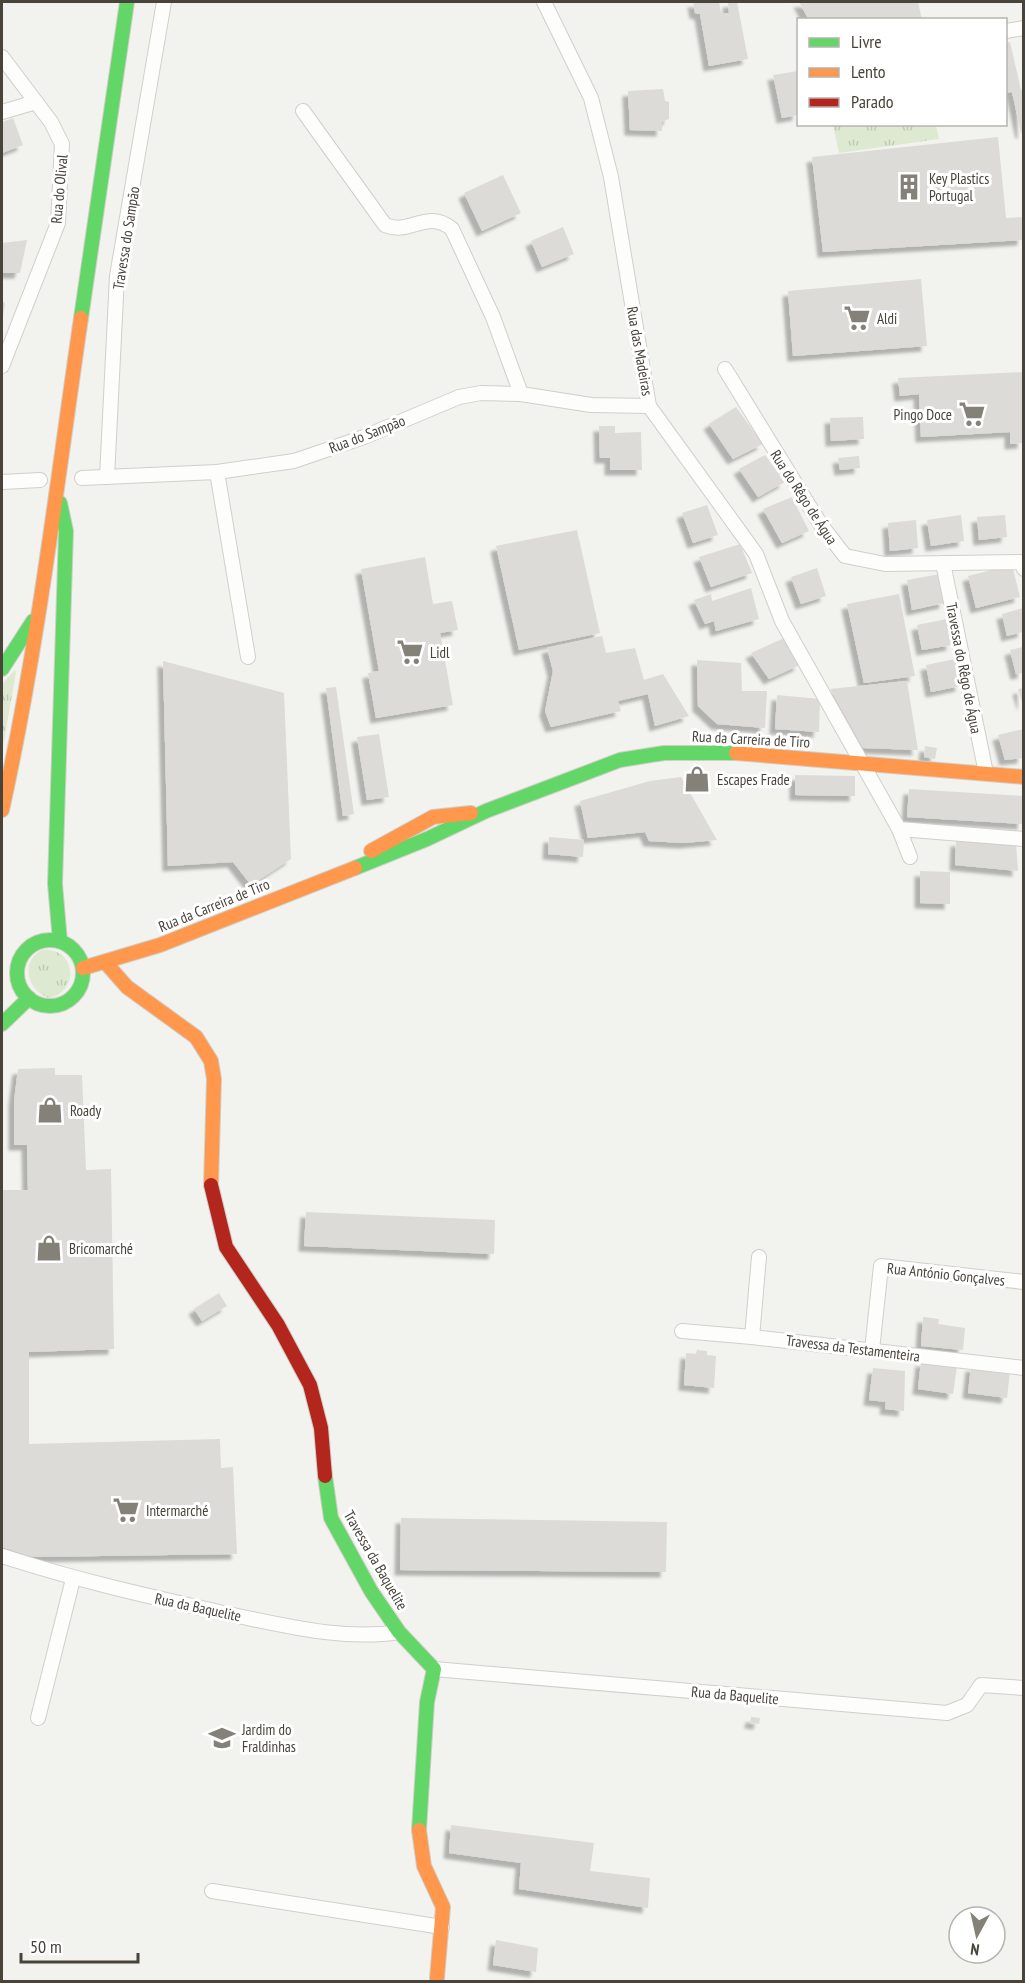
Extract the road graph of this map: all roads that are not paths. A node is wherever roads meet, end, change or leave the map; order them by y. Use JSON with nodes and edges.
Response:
{"nodes":[{"id":1,"x":127,"y":2,"type":"edge"},
{"id":2,"x":164,"y":2,"type":"edge"},
{"id":3,"x":544,"y":2,"type":"edge"},
{"id":4,"x":1023,"y":28,"type":"edge"},
{"id":5,"x":1007,"y":31,"type":"edge"},
{"id":6,"x":2,"y":57,"type":"edge"},
{"id":7,"x":36,"y":102,"type":"junction"},
{"id":8,"x":303,"y":111,"type":"dead end"},
{"id":9,"x":2,"y":112,"type":"edge"},
{"id":10,"x":2,"y":366,"type":"edge"},
{"id":11,"x":725,"y":369,"type":"dead end"},
{"id":12,"x":520,"y":394,"type":"junction"},
{"id":13,"x":649,"y":406,"type":"junction"},
{"id":14,"x":217,"y":472,"type":"junction"},
{"id":15,"x":107,"y":477,"type":"junction"},
{"id":16,"x":82,"y":478,"type":"dead end"},
{"id":17,"x":40,"y":480,"type":"dead end"},
{"id":18,"x":2,"y":482,"type":"edge"},
{"id":19,"x":57,"y":488,"type":"junction"},
{"id":20,"x":943,"y":564,"type":"junction"},
{"id":21,"x":1023,"y":569,"type":"edge"},
{"id":22,"x":38,"y":612,"type":"junction"},
{"id":23,"x":248,"y":657,"type":"dead end"},
{"id":24,"x":2,"y":669,"type":"edge"},
{"id":25,"x":862,"y":763,"type":"junction"},
{"id":26,"x":986,"y":773,"type":"junction"},
{"id":27,"x":1023,"y":777,"type":"edge"},
{"id":28,"x":2,"y":810,"type":"edge"},
{"id":29,"x":486,"y":812,"type":"junction"},
{"id":30,"x":433,"y":817,"type":"junction"},
{"id":31,"x":899,"y":829,"type":"junction"},
{"id":32,"x":427,"y":839,"type":"junction"},
{"id":33,"x":1023,"y":839,"type":"edge"},
{"id":34,"x":910,"y":857,"type":"dead end"},
{"id":35,"x":355,"y":866,"type":"junction"},
{"id":36,"x":60,"y":941,"type":"junction"},
{"id":37,"x":105,"y":962,"type":"junction"},
{"id":38,"x":83,"y":968,"type":"junction"},
{"id":39,"x":30,"y":998,"type":"junction"},
{"id":40,"x":2,"y":1024,"type":"edge"},
{"id":41,"x":759,"y":1257,"type":"dead end"},
{"id":42,"x":1023,"y":1282,"type":"edge"},
{"id":43,"x":682,"y":1331,"type":"dead end"},
{"id":44,"x":752,"y":1337,"type":"junction"},
{"id":45,"x":872,"y":1350,"type":"junction"},
{"id":46,"x":1023,"y":1368,"type":"edge"},
{"id":47,"x":2,"y":1556,"type":"edge"},
{"id":48,"x":73,"y":1579,"type":"junction"},
{"id":49,"x":399,"y":1632,"type":"junction"},
{"id":50,"x":434,"y":1669,"type":"junction"},
{"id":51,"x":1023,"y":1688,"type":"edge"},
{"id":52,"x":38,"y":1718,"type":"dead end"},
{"id":53,"x":212,"y":1891,"type":"dead end"},
{"id":54,"x":442,"y":1927,"type":"junction"},
{"id":55,"x":437,"y":1978,"type":"dead end"}],
"edges":[{"from":1,"to":19,"type":"main road"},
{"from":2,"to":15,"type":"street","name":"Travessa do Sampão"},
{"from":3,"to":13,"type":"street","name":"Rua das Madeiras"},
{"from":4,"to":5,"type":"street"},
{"from":6,"to":7,"type":"street","name":"Rua do Olival"},
{"from":7,"to":9,"type":"street"},
{"from":7,"to":10,"type":"street","name":"Rua do Olival"},
{"from":8,"to":12,"type":"street"},
{"from":11,"to":20,"type":"street","name":"Rua do Rêgo de Água"},
{"from":12,"to":13,"type":"street","name":"Rua do Sampão"},
{"from":12,"to":14,"type":"street","name":"Rua do Sampão"},
{"from":13,"to":25,"type":"street","name":"Rua das Madeiras"},
{"from":14,"to":15,"type":"street","name":"Rua do Sampão"},
{"from":14,"to":23,"type":"street"},
{"from":15,"to":16,"type":"street","name":"Rua do Sampão"},
{"from":17,"to":18,"type":"street"},
{"from":19,"to":22,"type":"main road"},
{"from":19,"to":36,"type":"main road"},
{"from":20,"to":21,"type":"street","name":"Rua do Rêgo de Água"},
{"from":20,"to":26,"type":"street","name":"Travessa do Rêgo de Água"},
{"from":22,"to":24,"type":"main road"},
{"from":22,"to":28,"type":"main road"},
{"from":25,"to":26,"type":"main road","name":"Rua da Carreira de Tiro"},
{"from":25,"to":29,"type":"main road","name":"Rua da Carreira de Tiro"},
{"from":25,"to":31,"type":"street","name":"Rua das Madeiras"},
{"from":26,"to":27,"type":"main road","name":"Rua da Carreira de Tiro"},
{"from":29,"to":30,"type":"main road","name":"Rua da Carreira de Tiro"},
{"from":29,"to":32,"type":"main road","name":"Rua da Carreira de Tiro"},
{"from":30,"to":32,"type":"main road"},
{"from":30,"to":35,"type":"main road","name":"Rua da Carreira de Tiro"},
{"from":31,"to":33,"type":"street"},
{"from":31,"to":34,"type":"street","name":"Rua das Madeiras"},
{"from":32,"to":35,"type":"main road","name":"Rua da Carreira de Tiro"},
{"from":35,"to":37,"type":"main road","name":"Rua da Carreira de Tiro"},
{"from":36,"to":38,"type":"main road"},
{"from":36,"to":39,"type":"main road"},
{"from":37,"to":38,"type":"main road","name":"Rua da Carreira de Tiro"},
{"from":37,"to":49,"type":"main road","name":"Travessa da Baquelite"},
{"from":38,"to":39,"type":"main road"},
{"from":39,"to":40,"type":"main road"},
{"from":41,"to":44,"type":"street"},
{"from":42,"to":45,"type":"street","name":"Rua António Gonçalves"},
{"from":43,"to":44,"type":"street","name":"Travessa da Testamenteira"},
{"from":44,"to":45,"type":"street","name":"Travessa da Testamenteira"},
{"from":45,"to":46,"type":"street","name":"Travessa da Testamenteira"},
{"from":47,"to":48,"type":"street","name":"Rua da Baquelite"},
{"from":48,"to":49,"type":"street","name":"Rua da Baquelite"},
{"from":48,"to":52,"type":"street"},
{"from":49,"to":50,"type":"main road","name":"Travessa da Baquelite"},
{"from":50,"to":51,"type":"street","name":"Rua da Baquelite"},
{"from":50,"to":54,"type":"main road"},
{"from":53,"to":54,"type":"street"},
{"from":54,"to":55,"type":"main road"}]}
